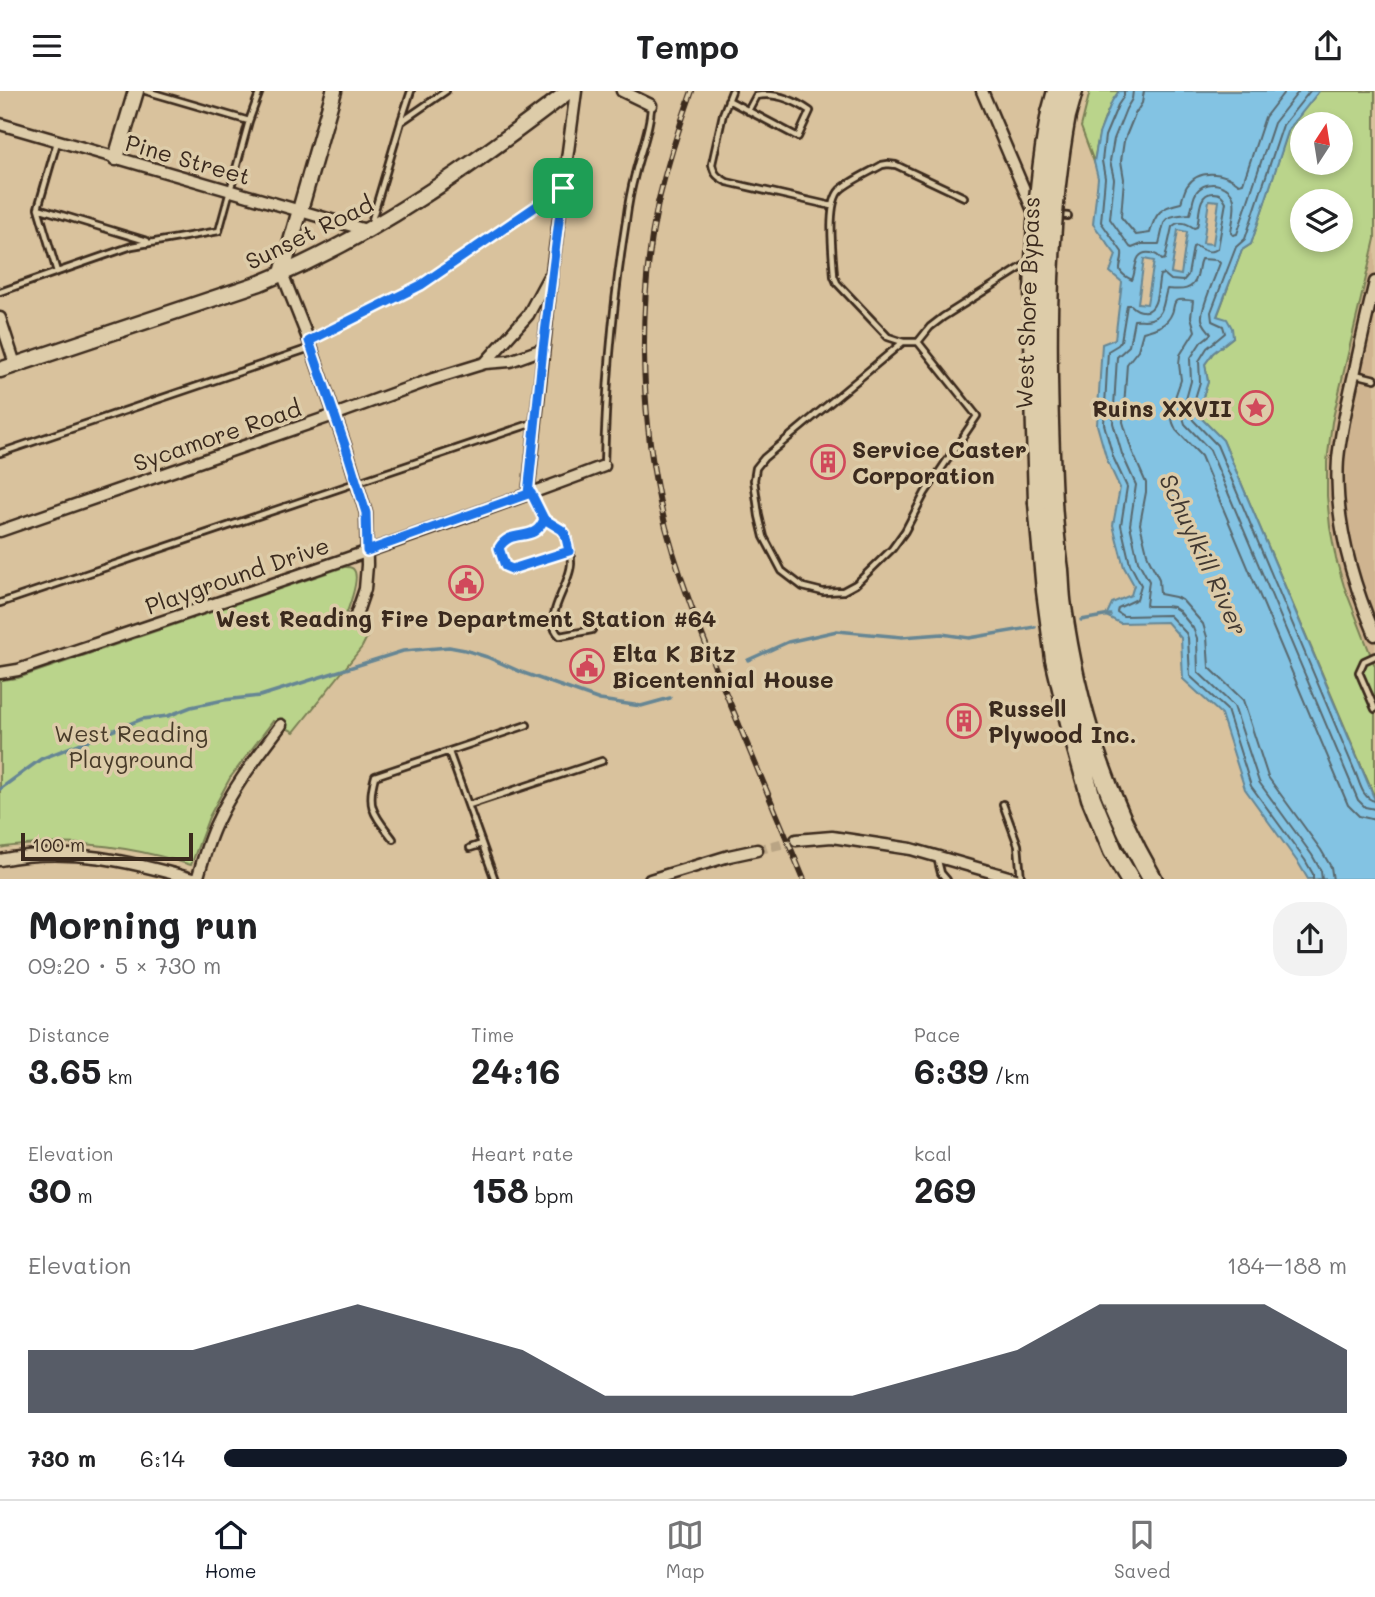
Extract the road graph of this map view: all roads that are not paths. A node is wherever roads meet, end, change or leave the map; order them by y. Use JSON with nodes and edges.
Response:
{"nodes":[{"id":1,"x":136,"y":91,"type":"edge"},
{"id":2,"x":146,"y":91,"type":"edge"},
{"id":3,"x":260,"y":91,"type":"edge"},
{"id":4,"x":334,"y":91,"type":"edge"},
{"id":5,"x":411,"y":91,"type":"edge"},
{"id":6,"x":446,"y":91,"type":"edge"},
{"id":7,"x":569,"y":91,"type":"edge"},
{"id":8,"x":576,"y":91,"type":"edge"},
{"id":9,"x":622,"y":91,"type":"edge"},
{"id":10,"x":733,"y":91,"type":"edge"},
{"id":11,"x":982,"y":91,"type":"edge"},
{"id":12,"x":1057,"y":91,"type":"edge"},
{"id":13,"x":1073,"y":91,"type":"edge"},
{"id":14,"x":728,"y":100,"type":"junction"},
{"id":15,"x":652,"y":105,"type":"joint"},
{"id":16,"x":748,"y":111,"type":"junction"},
{"id":17,"x":1059,"y":114,"type":"junction"},
{"id":18,"x":249,"y":121,"type":"junction"},
{"id":19,"x":401,"y":122,"type":"junction"},
{"id":20,"x":0,"y":124,"type":"edge"},
{"id":21,"x":57,"y":141,"type":"junction"},
{"id":22,"x":116,"y":158,"type":"junction"},
{"id":23,"x":563,"y":188,"type":"junction"},
{"id":24,"x":229,"y":191,"type":"junction"},
{"id":25,"x":964,"y":197,"type":"dead end"},
{"id":26,"x":832,"y":206,"type":"junction"},
{"id":27,"x":38,"y":208,"type":"junction"},
{"id":28,"x":299,"y":211,"type":"junction"},
{"id":29,"x":1034,"y":213,"type":"junction"},
{"id":30,"x":1068,"y":216,"type":"dead end"},
{"id":31,"x":368,"y":230,"type":"junction"},
{"id":32,"x":1043,"y":236,"type":"joint"},
{"id":33,"x":150,"y":242,"type":"junction"},
{"id":34,"x":57,"y":272,"type":"junction"},
{"id":35,"x":552,"y":272,"type":"junction"},
{"id":36,"x":282,"y":273,"type":"junction"},
{"id":37,"x":1375,"y":282,"type":"edge"},
{"id":38,"x":0,"y":292,"type":"edge"},
{"id":39,"x":0,"y":318,"type":"edge"},
{"id":40,"x":903,"y":342,"type":"junction"},
{"id":41,"x":918,"y":342,"type":"junction"},
{"id":42,"x":310,"y":344,"type":"junction"},
{"id":43,"x":543,"y":349,"type":"junction"},
{"id":44,"x":485,"y":363,"type":"junction"},
{"id":45,"x":15,"y":364,"type":"junction"},
{"id":46,"x":0,"y":370,"type":"edge"},
{"id":47,"x":1354,"y":374,"type":"junction"},
{"id":48,"x":1375,"y":379,"type":"edge"},
{"id":49,"x":334,"y":415,"type":"junction"},
{"id":50,"x":537,"y":421,"type":"junction"},
{"id":51,"x":0,"y":453,"type":"edge"},
{"id":52,"x":604,"y":466,"type":"joint"},
{"id":53,"x":357,"y":482,"type":"junction"},
{"id":54,"x":530,"y":494,"type":"junction"},
{"id":55,"x":1045,"y":502,"type":"junction"},
{"id":56,"x":544,"y":519,"type":"junction"},
{"id":57,"x":0,"y":531,"type":"edge"},
{"id":58,"x":367,"y":551,"type":"junction"},
{"id":59,"x":569,"y":551,"type":"junction"},
{"id":60,"x":0,"y":603,"type":"edge"},
{"id":61,"x":353,"y":624,"type":"dead end"},
{"id":62,"x":592,"y":630,"type":"dead end"},
{"id":63,"x":1375,"y":635,"type":"edge"},
{"id":64,"x":1375,"y":656,"type":"edge"},
{"id":65,"x":0,"y":673,"type":"edge"},
{"id":66,"x":1375,"y":709,"type":"edge"},
{"id":67,"x":281,"y":725,"type":"dead end"},
{"id":68,"x":527,"y":725,"type":"dead end"},
{"id":69,"x":449,"y":751,"type":"junction"},
{"id":70,"x":602,"y":761,"type":"dead end"},
{"id":71,"x":1003,"y":804,"type":"dead end"},
{"id":72,"x":469,"y":805,"type":"junction"},
{"id":73,"x":393,"y":839,"type":"dead end"},
{"id":74,"x":796,"y":840,"type":"tunnel mouth"},
{"id":75,"x":482,"y":844,"type":"junction"},
{"id":76,"x":470,"y":848,"type":"dead end"},
{"id":77,"x":757,"y":850,"type":"tunnel mouth"},
{"id":78,"x":937,"y":856,"type":"junction"},
{"id":79,"x":0,"y":860,"type":"edge"},
{"id":80,"x":192,"y":879,"type":"edge"},
{"id":81,"x":196,"y":879,"type":"edge"},
{"id":82,"x":495,"y":879,"type":"edge"},
{"id":83,"x":653,"y":879,"type":"edge"},
{"id":84,"x":946,"y":879,"type":"edge"},
{"id":85,"x":1017,"y":879,"type":"edge"},
{"id":86,"x":1020,"y":879,"type":"edge"},
{"id":87,"x":1129,"y":879,"type":"edge"},
{"id":88,"x":1152,"y":879,"type":"edge"}],
"edges":[{"from":1,"to":22,"type":"street"},
{"from":2,"to":18,"type":"lane"},
{"from":3,"to":18,"type":"lane"},
{"from":4,"to":28,"type":"street"},
{"from":5,"to":19,"type":"lane"},
{"from":6,"to":19,"type":"lane"},
{"from":7,"to":31,"type":"street","name":"Sunset Road"},
{"from":8,"to":23,"type":"street"},
{"from":9,"to":15,"type":"street"},
{"from":10,"to":14,"type":"lane"},
{"from":11,"to":29,"type":"street"},
{"from":12,"to":17,"type":"highway","name":"West Shore Bypass"},
{"from":13,"to":17,"type":"highway","name":"West Shore Bypass"},
{"from":14,"to":16,"type":"lane"},
{"from":14,"to":26,"type":"lane"},
{"from":15,"to":52,"type":"lane"},
{"from":16,"to":16,"type":"lane"},
{"from":17,"to":55,"type":"highway","name":"West Shore Bypass","bridge":true},
{"from":18,"to":24,"type":"lane"},
{"from":19,"to":31,"type":"lane"},
{"from":20,"to":21,"type":"street","name":"Pine Street"},
{"from":21,"to":22,"type":"street","name":"Pine Street"},
{"from":21,"to":27,"type":"lane"},
{"from":22,"to":24,"type":"street","name":"Pine Street"},
{"from":23,"to":35,"type":"street"},
{"from":23,"to":42,"type":"lane"},
{"from":24,"to":28,"type":"street","name":"Pine Street"},
{"from":24,"to":33,"type":"lane"},
{"from":25,"to":26,"type":"lane"},
{"from":26,"to":40,"type":"lane"},
{"from":27,"to":33,"type":"lane"},
{"from":27,"to":34,"type":"lane"},
{"from":28,"to":31,"type":"street","name":"Pine Street"},
{"from":28,"to":36,"type":"street"},
{"from":29,"to":30,"type":"lane"},
{"from":29,"to":32,"type":"street"},
{"from":31,"to":36,"type":"street","name":"Sunset Road"},
{"from":32,"to":41,"type":"lane"},
{"from":33,"to":34,"type":"lane"},
{"from":34,"to":38,"type":"lane"},
{"from":35,"to":43,"type":"street"},
{"from":35,"to":44,"type":"street"},
{"from":36,"to":42,"type":"street"},
{"from":36,"to":45,"type":"street","name":"Sunset Road"},
{"from":37,"to":47,"type":"street"},
{"from":39,"to":45,"type":"street"},
{"from":40,"to":41,"type":"lane"},
{"from":40,"to":41,"type":"lane"},
{"from":42,"to":49,"type":"street"},
{"from":42,"to":51,"type":"lane"},
{"from":43,"to":44,"type":"street","name":"Sycamore Road"},
{"from":43,"to":50,"type":"street"},
{"from":44,"to":49,"type":"street","name":"Sycamore Road"},
{"from":45,"to":46,"type":"street","name":"Sunset Road"},
{"from":47,"to":48,"type":"lane"},
{"from":47,"to":63,"type":"street"},
{"from":49,"to":53,"type":"street"},
{"from":49,"to":57,"type":"street","name":"Sycamore Road"},
{"from":50,"to":53,"type":"lane"},
{"from":50,"to":54,"type":"street"},
{"from":52,"to":54,"type":"street","name":"Playground Drive"},
{"from":53,"to":58,"type":"street"},
{"from":53,"to":60,"type":"lane"},
{"from":54,"to":56,"type":"lane"},
{"from":54,"to":58,"type":"street","name":"Playground Drive"},
{"from":55,"to":87,"type":"highway","name":"West Shore Bypass"},
{"from":55,"to":88,"type":"highway","name":"West Shore Bypass"},
{"from":56,"to":59,"type":"lane"},
{"from":56,"to":59,"type":"lane"},
{"from":58,"to":61,"type":"street"},
{"from":58,"to":65,"type":"street","name":"Playground Drive"},
{"from":59,"to":62,"type":"lane"},
{"from":64,"to":66,"type":"lane"},
{"from":67,"to":81,"type":"street"},
{"from":68,"to":69,"type":"lane"},
{"from":69,"to":72,"type":"lane"},
{"from":69,"to":73,"type":"lane"},
{"from":70,"to":72,"type":"lane"},
{"from":71,"to":86,"type":"lane"},
{"from":72,"to":75,"type":"lane"},
{"from":74,"to":78,"type":"street"},
{"from":75,"to":76,"type":"lane"},
{"from":75,"to":82,"type":"lane"},
{"from":77,"to":83,"type":"street"},
{"from":78,"to":84,"type":"lane"},
{"from":78,"to":85,"type":"street"},
{"from":79,"to":80,"type":"street"}]}
